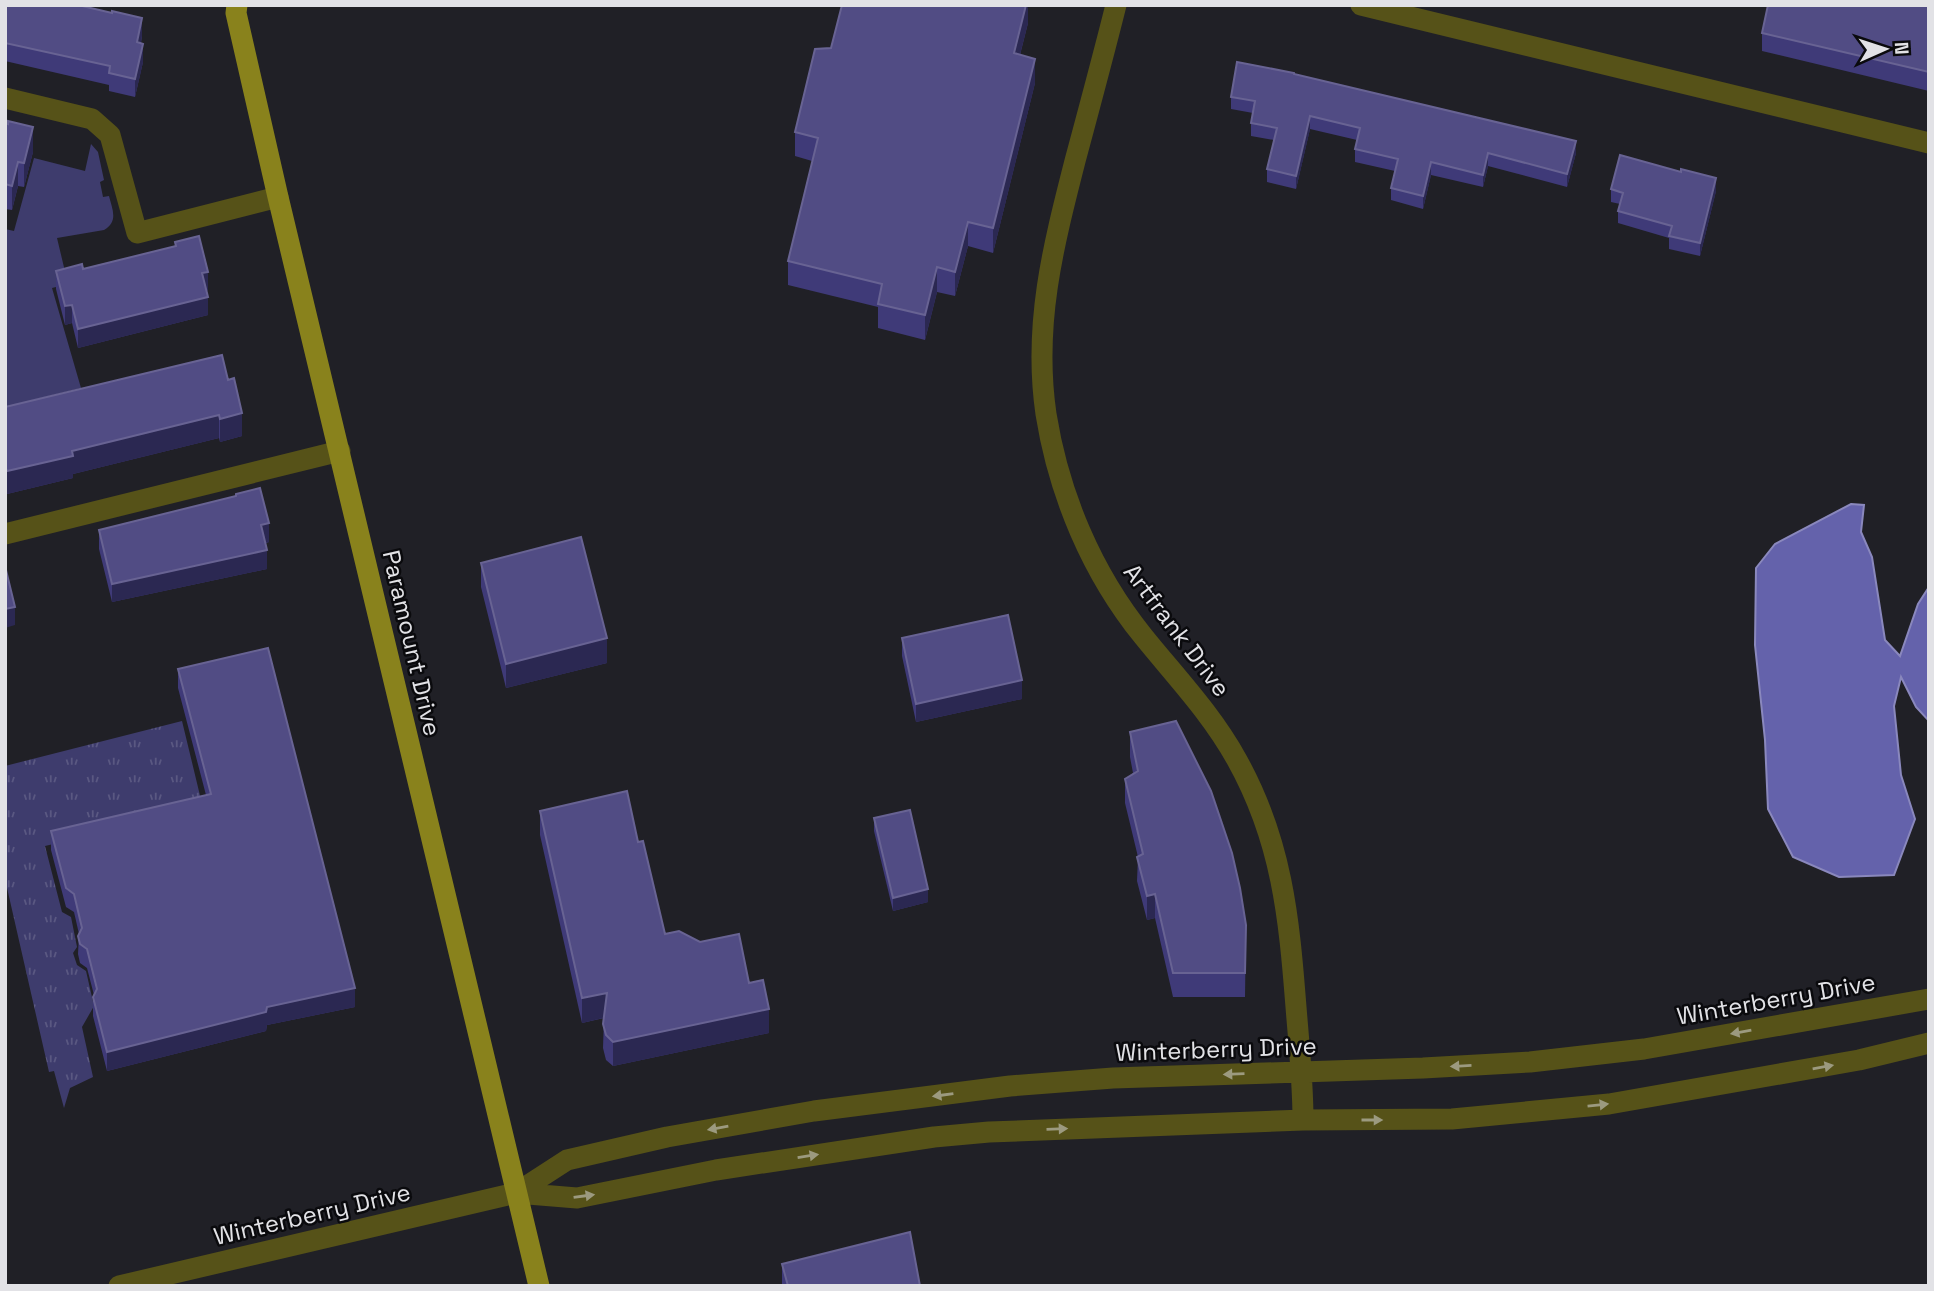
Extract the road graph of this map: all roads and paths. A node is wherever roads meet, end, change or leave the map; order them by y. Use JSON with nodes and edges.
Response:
{"nodes":[{"id":1,"x":1116,"y":5,"type":"edge"},
{"id":2,"x":1361,"y":5,"type":"edge"},
{"id":3,"x":235,"y":8,"type":"edge"},
{"id":4,"x":5,"y":98,"type":"edge"},
{"id":5,"x":1929,"y":143,"type":"edge"},
{"id":6,"x":278,"y":197,"type":"junction"},
{"id":7,"x":340,"y":451,"type":"junction"},
{"id":8,"x":5,"y":534,"type":"edge"},
{"id":9,"x":1929,"y":999,"type":"edge"},
{"id":10,"x":1929,"y":1042,"type":"edge"},
{"id":11,"x":1303,"y":1072,"type":"junction"},
{"id":12,"x":1303,"y":1121,"type":"junction"},
{"id":13,"x":516,"y":1193,"type":"junction"},
{"id":14,"x":119,"y":1286,"type":"edge"},
{"id":15,"x":539,"y":1286,"type":"edge"}],
"edges":[{"from":1,"to":11,"type":"street","name":"Artfrank Drive"},
{"from":2,"to":5,"type":"street"},
{"from":3,"to":6,"type":"main road","name":"Paramount Drive"},
{"from":4,"to":6,"type":"street"},
{"from":6,"to":7,"type":"main road","name":"Paramount Drive"},
{"from":7,"to":8,"type":"street"},
{"from":7,"to":13,"type":"main road","name":"Paramount Drive"},
{"from":9,"to":11,"type":"street","name":"Winterberry Drive","one_way":true},
{"from":12,"to":10,"type":"street","name":"Winterberry Drive","one_way":true},
{"from":11,"to":12,"type":"street","name":"Artfrank Drive"},
{"from":11,"to":13,"type":"street","name":"Winterberry Drive","one_way":true},
{"from":13,"to":12,"type":"street","name":"Winterberry Drive","one_way":true},
{"from":13,"to":14,"type":"street","name":"Winterberry Drive"},
{"from":13,"to":15,"type":"main road","name":"Paramount Drive"}]}
